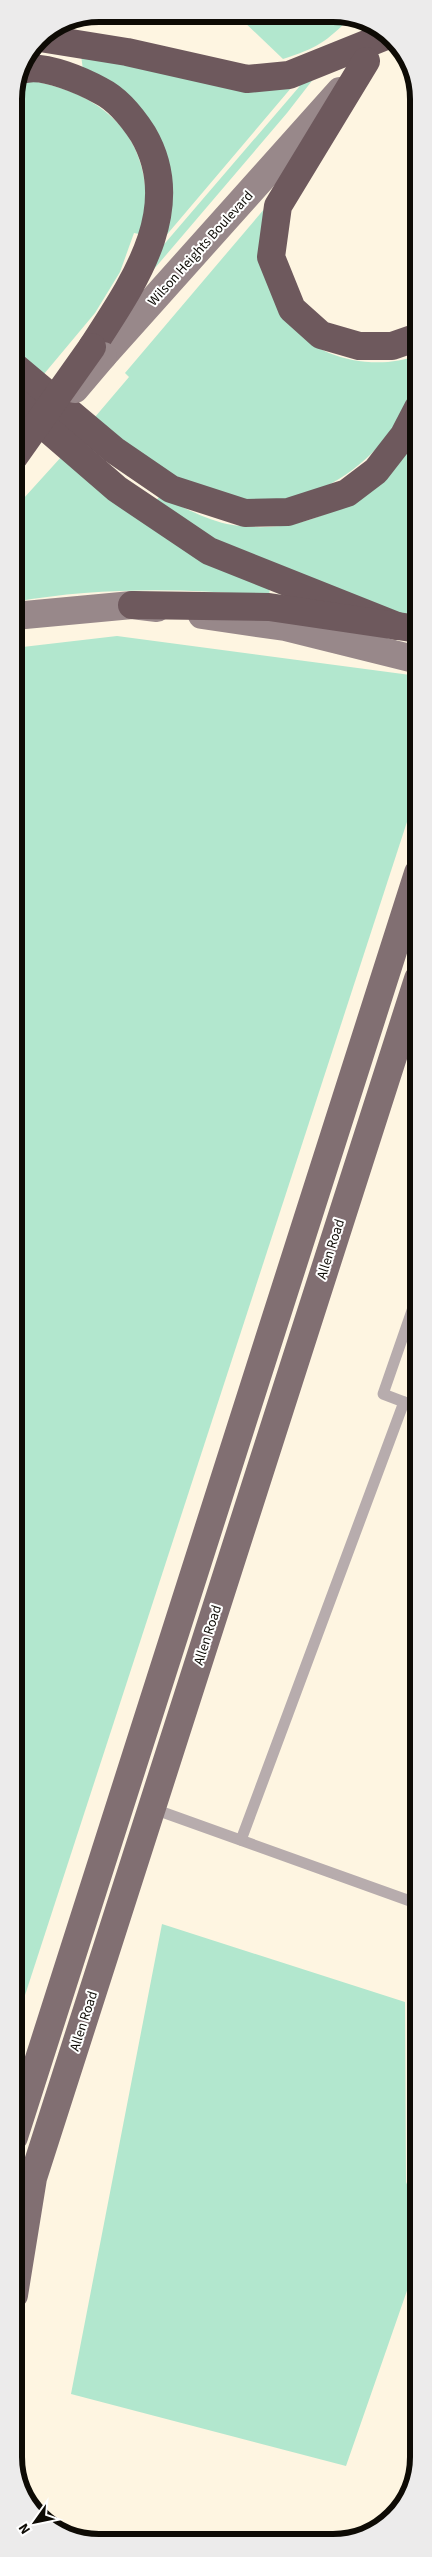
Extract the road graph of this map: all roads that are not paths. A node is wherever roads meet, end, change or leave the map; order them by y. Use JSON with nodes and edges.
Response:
{"nodes":[{"id":1,"x":52,"y":40,"type":"edge"},
{"id":2,"x":380,"y":40,"type":"edge"},
{"id":3,"x":383,"y":42,"type":"edge"},
{"id":4,"x":366,"y":61,"type":"junction"},
{"id":5,"x":29,"y":69,"type":"edge"},
{"id":6,"x":409,"y":340,"type":"edge"},
{"id":7,"x":97,"y":352,"type":"junction"},
{"id":8,"x":23,"y":374,"type":"edge"},
{"id":9,"x":23,"y":408,"type":"edge"},
{"id":10,"x":409,"y":425,"type":"edge"},
{"id":11,"x":23,"y":447,"type":"edge"},
{"id":12,"x":132,"y":605,"type":"junction"},
{"id":13,"x":23,"y":615,"type":"edge"},
{"id":14,"x":408,"y":628,"type":"edge"},
{"id":15,"x":409,"y":658,"type":"edge"},
{"id":16,"x":409,"y":900,"type":"edge"},
{"id":17,"x":409,"y":1006,"type":"edge"},
{"id":18,"x":410,"y":1315,"type":"edge"},
{"id":19,"x":404,"y":1402,"type":"junction"},
{"id":20,"x":410,"y":1404,"type":"edge"},
{"id":21,"x":151,"y":1808,"type":"junction"},
{"id":22,"x":242,"y":1840,"type":"junction"},
{"id":23,"x":410,"y":1901,"type":"edge"},
{"id":24,"x":23,"y":2109,"type":"edge"},
{"id":25,"x":23,"y":2240,"type":"edge"}],
"edges":[{"from":1,"to":2,"type":"highway"},
{"from":3,"to":4,"type":"main road","name":"Wilson Heights Boulevard"},
{"from":4,"to":6,"type":"highway"},
{"from":4,"to":7,"type":"main road","name":"Wilson Heights Boulevard"},
{"from":5,"to":7,"type":"highway"},
{"from":7,"to":11,"type":"highway","bridge":true},
{"from":8,"to":10,"type":"highway"},
{"from":9,"to":14,"type":"highway"},
{"from":12,"to":13,"type":"main road"},
{"from":12,"to":14,"type":"highway"},
{"from":12,"to":15,"type":"main road"},
{"from":16,"to":24,"type":"main road"},
{"from":17,"to":21,"type":"main road","name":"Allen Road"},
{"from":18,"to":19,"type":"lane"},
{"from":19,"to":20,"type":"lane"},
{"from":19,"to":22,"type":"lane"},
{"from":21,"to":22,"type":"lane"},
{"from":21,"to":25,"type":"main road","name":"Allen Road"},
{"from":22,"to":23,"type":"lane"}]}
